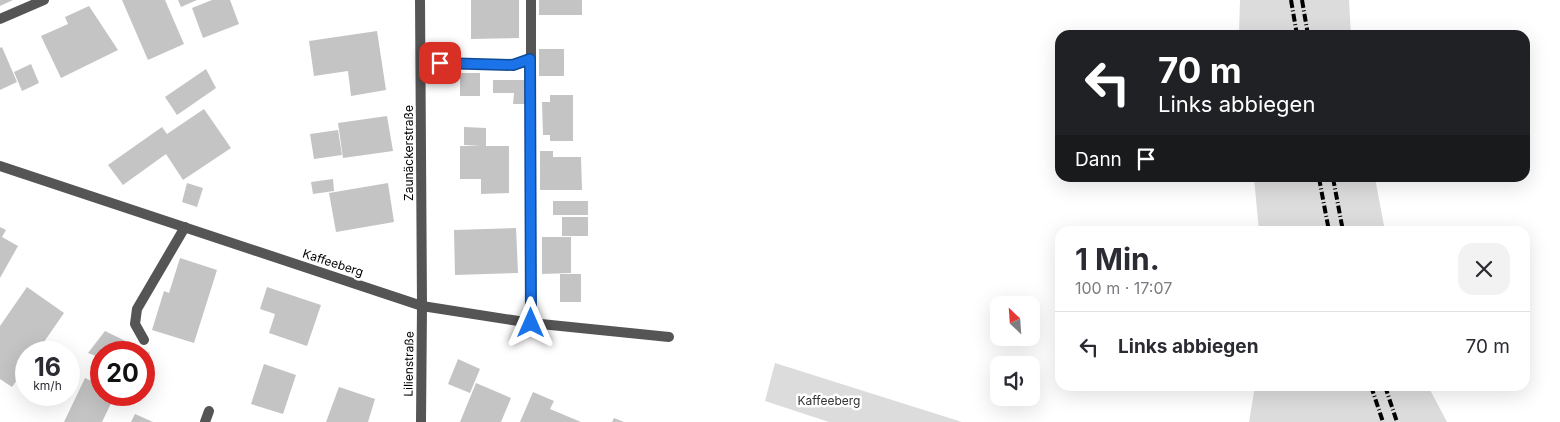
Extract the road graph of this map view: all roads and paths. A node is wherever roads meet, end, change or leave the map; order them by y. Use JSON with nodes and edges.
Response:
{"nodes":[{"id":1,"x":44,"y":0,"type":"edge"},
{"id":2,"x":420,"y":0,"type":"edge"},
{"id":3,"x":531,"y":0,"type":"edge"},
{"id":4,"x":0,"y":19,"type":"edge"},
{"id":5,"x":530,"y":59,"type":"junction"},
{"id":6,"x":422,"y":62,"type":"junction"},
{"id":7,"x":0,"y":166,"type":"edge"},
{"id":8,"x":185,"y":227,"type":"junction"},
{"id":9,"x":422,"y":306,"type":"junction"},
{"id":10,"x":531,"y":323,"type":"junction"},
{"id":11,"x":669,"y":337,"type":"dead end"},
{"id":12,"x":144,"y":340,"type":"dead end"},
{"id":13,"x":210,"y":411,"type":"dead end"},
{"id":14,"x":205,"y":422,"type":"edge"},
{"id":15,"x":421,"y":422,"type":"edge"}],
"edges":[{"from":1,"to":4,"type":"street"},
{"from":2,"to":6,"type":"street","name":"Zaunäckerstraße"},
{"from":3,"to":5,"type":"street"},
{"from":5,"to":6,"type":"street"},
{"from":5,"to":10,"type":"street"},
{"from":6,"to":9,"type":"street","name":"Zaunäckerstraße"},
{"from":7,"to":8,"type":"street","name":"Kaffeeberg"},
{"from":8,"to":9,"type":"street","name":"Kaffeeberg"},
{"from":8,"to":12,"type":"street"},
{"from":9,"to":10,"type":"street","name":"Kaffeeberg"},
{"from":9,"to":15,"type":"street","name":"Lilienstraße"},
{"from":10,"to":11,"type":"street","name":"Kaffeeberg"},
{"from":13,"to":14,"type":"street"}]}
